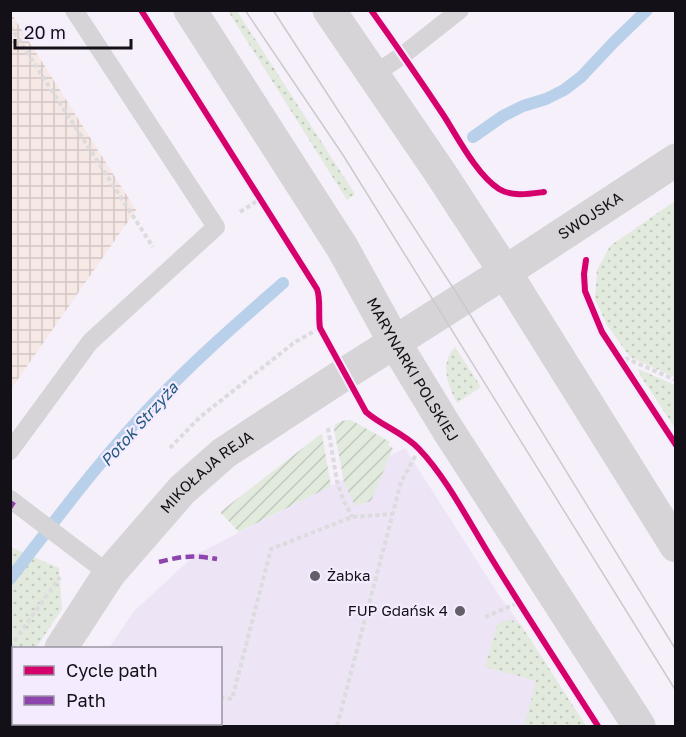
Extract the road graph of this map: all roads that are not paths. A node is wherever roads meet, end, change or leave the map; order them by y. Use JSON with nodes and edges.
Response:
{"nodes":[{"id":1,"x":74,"y":10,"type":"edge"},
{"id":2,"x":190,"y":10,"type":"edge"},
{"id":3,"x":329,"y":10,"type":"edge"},
{"id":4,"x":460,"y":10,"type":"edge"},
{"id":5,"x":374,"y":75,"type":"junction"},
{"id":6,"x":675,"y":160,"type":"edge"},
{"id":7,"x":506,"y":272,"type":"junction"},
{"id":8,"x":395,"y":343,"type":"junction"},
{"id":9,"x":10,"y":451,"type":"edge"},
{"id":10,"x":10,"y":499,"type":"edge"},
{"id":11,"x":675,"y":546,"type":"edge"},
{"id":12,"x":109,"y":574,"type":"junction"},
{"id":13,"x":62,"y":647,"type":"edge"},
{"id":14,"x":639,"y":726,"type":"edge"}],
"edges":[{"from":1,"to":9,"type":"lane"},
{"from":2,"to":8,"type":"main road","name":"MARYNARKI POLSKIEJ"},
{"from":3,"to":5,"type":"main road"},
{"from":4,"to":5,"type":"lane"},
{"from":5,"to":7,"type":"main road"},
{"from":6,"to":7,"type":"main road","name":"SWOJSKA"},
{"from":7,"to":8,"type":"main road","name":"SWOJSKA"},
{"from":7,"to":11,"type":"main road"},
{"from":8,"to":12,"type":"main road","name":"MIKOŁAJA REJA"},
{"from":8,"to":14,"type":"main road","name":"MARYNARKI POLSKIEJ"},
{"from":10,"to":12,"type":"lane"},
{"from":12,"to":13,"type":"main road","name":"MIKOŁAJA REJA"}]}
